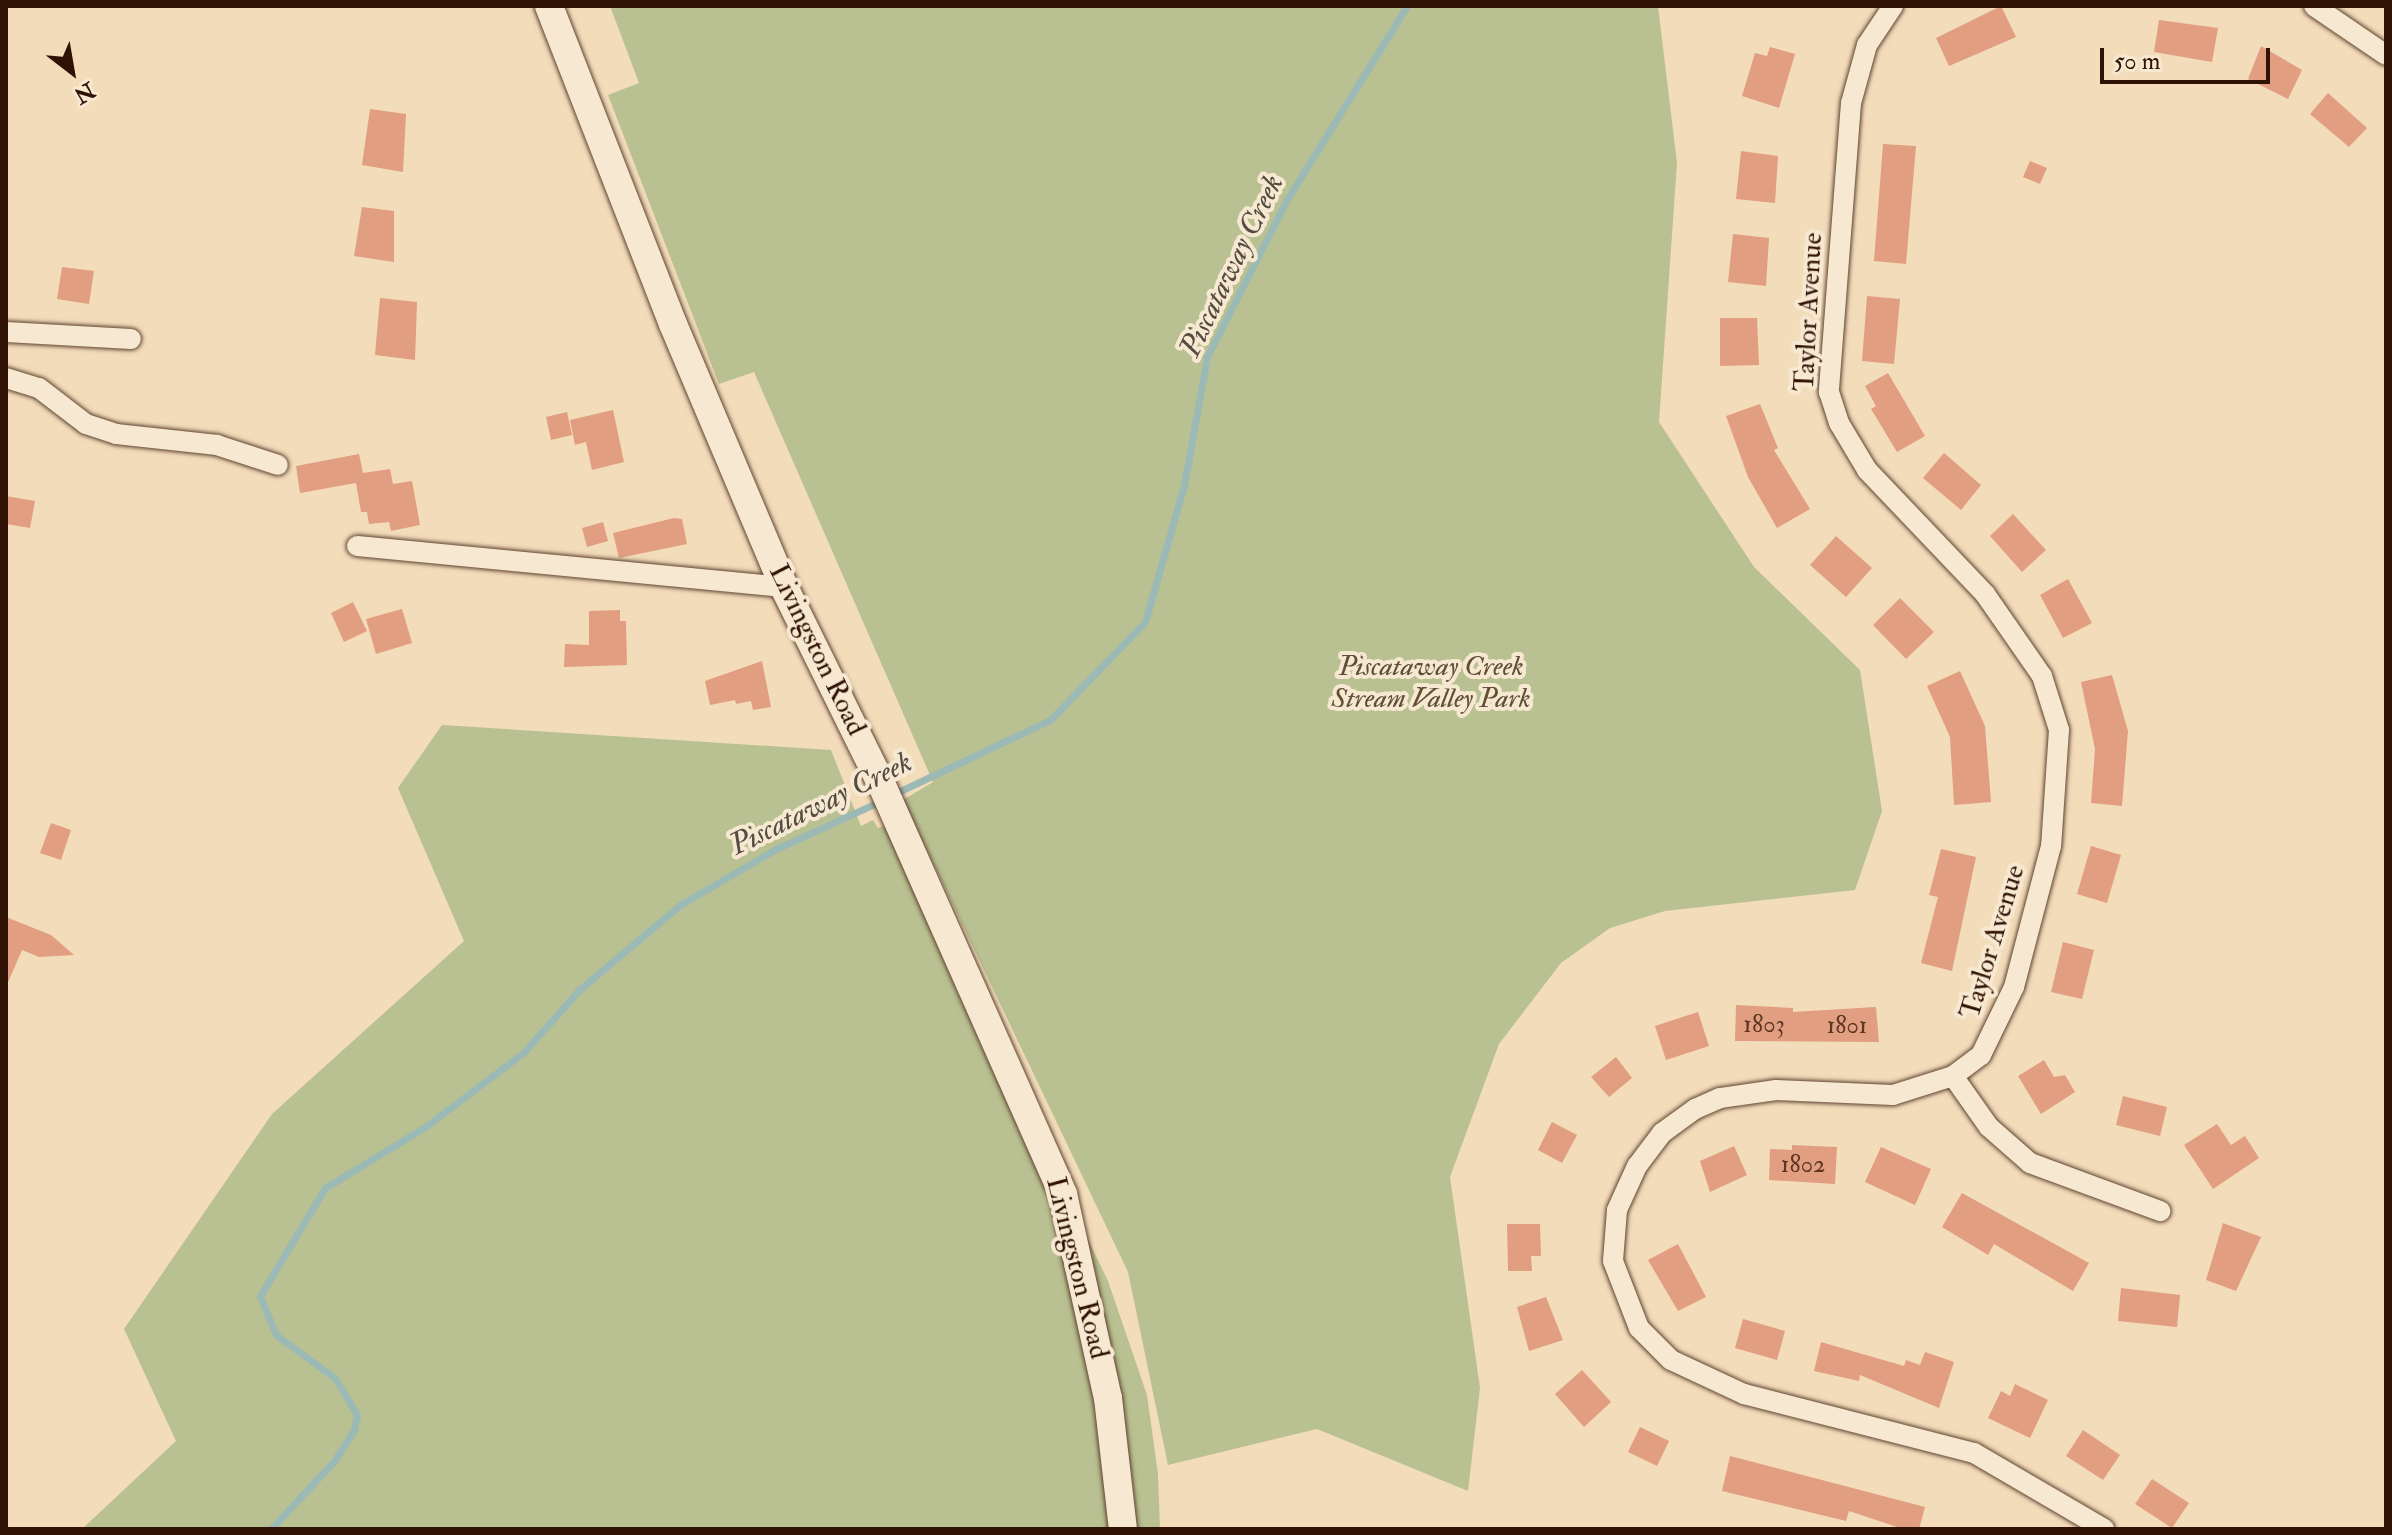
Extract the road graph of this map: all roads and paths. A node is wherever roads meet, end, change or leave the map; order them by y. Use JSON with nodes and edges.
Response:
{"nodes":[{"id":1,"x":549,"y":6,"type":"edge"},
{"id":2,"x":1893,"y":6,"type":"edge"},
{"id":3,"x":2314,"y":6,"type":"edge"},
{"id":4,"x":2386,"y":55,"type":"edge"},
{"id":5,"x":6,"y":332,"type":"edge"},
{"id":6,"x":131,"y":339,"type":"dead end"},
{"id":7,"x":6,"y":378,"type":"edge"},
{"id":8,"x":278,"y":465,"type":"dead end"},
{"id":9,"x":357,"y":546,"type":"dead end"},
{"id":10,"x":784,"y":587,"type":"junction"},
{"id":11,"x":1953,"y":1076,"type":"junction"},
{"id":12,"x":2160,"y":1211,"type":"dead end"},
{"id":13,"x":1123,"y":1529,"type":"edge"},
{"id":14,"x":2104,"y":1529,"type":"edge"}],
"edges":[{"from":1,"to":10,"type":"main road","name":"Livingston Road"},
{"from":2,"to":11,"type":"street","name":"Taylor Avenue"},
{"from":3,"to":4,"type":"street"},
{"from":5,"to":6,"type":"street"},
{"from":7,"to":8,"type":"street"},
{"from":9,"to":10,"type":"street"},
{"from":10,"to":13,"type":"main road","name":"Livingston Road"},
{"from":11,"to":12,"type":"street"},
{"from":11,"to":14,"type":"street","name":"Taylor Avenue"}]}
